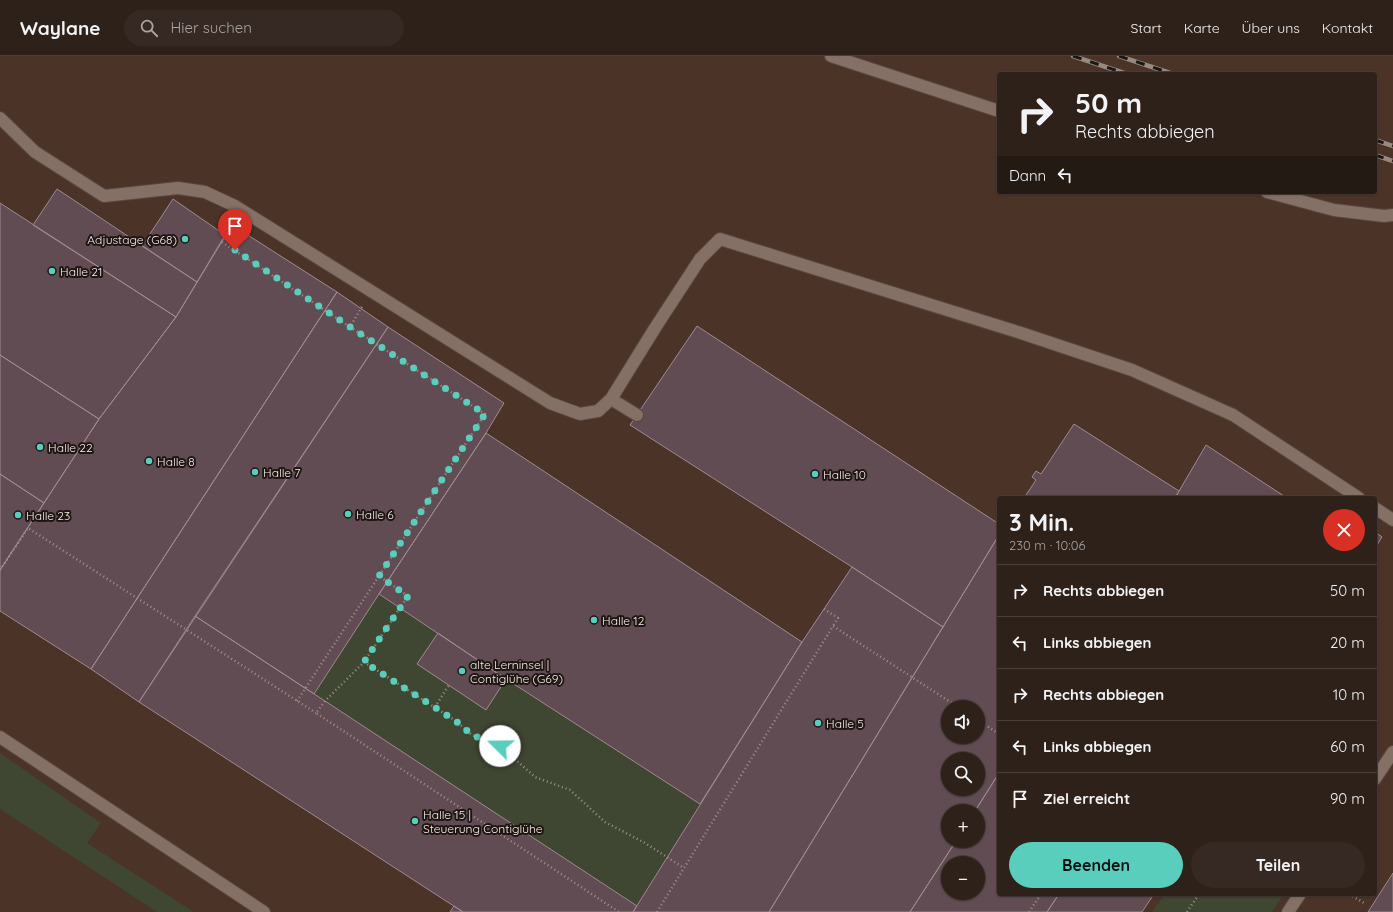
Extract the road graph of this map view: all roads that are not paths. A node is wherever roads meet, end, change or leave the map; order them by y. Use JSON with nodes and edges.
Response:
{"nodes":[{"id":1,"x":831,"y":56,"type":"edge"},
{"id":2,"x":997,"y":110,"type":"edge"},
{"id":3,"x":0,"y":118,"type":"edge"},
{"id":4,"x":1274,"y":194,"type":"edge"},
{"id":5,"x":1393,"y":215,"type":"edge"},
{"id":6,"x":611,"y":399,"type":"junction"},
{"id":7,"x":637,"y":414,"type":"dead end"},
{"id":8,"x":1356,"y":496,"type":"edge"},
{"id":9,"x":1377,"y":509,"type":"edge"},
{"id":10,"x":1393,"y":520,"type":"edge"},
{"id":11,"x":0,"y":737,"type":"edge"},
{"id":12,"x":1393,"y":752,"type":"edge"},
{"id":13,"x":1377,"y":776,"type":"edge"},
{"id":14,"x":1299,"y":896,"type":"edge"},
{"id":15,"x":264,"y":912,"type":"edge"},
{"id":16,"x":1288,"y":912,"type":"edge"}],
"edges":[{"from":1,"to":2,"type":"lane"},
{"from":3,"to":6,"type":"lane"},
{"from":4,"to":5,"type":"lane"},
{"from":6,"to":7,"type":"lane"},
{"from":6,"to":8,"type":"lane"},
{"from":9,"to":10,"type":"lane"},
{"from":11,"to":15,"type":"lane"},
{"from":12,"to":13,"type":"lane"},
{"from":14,"to":16,"type":"lane"}]}
